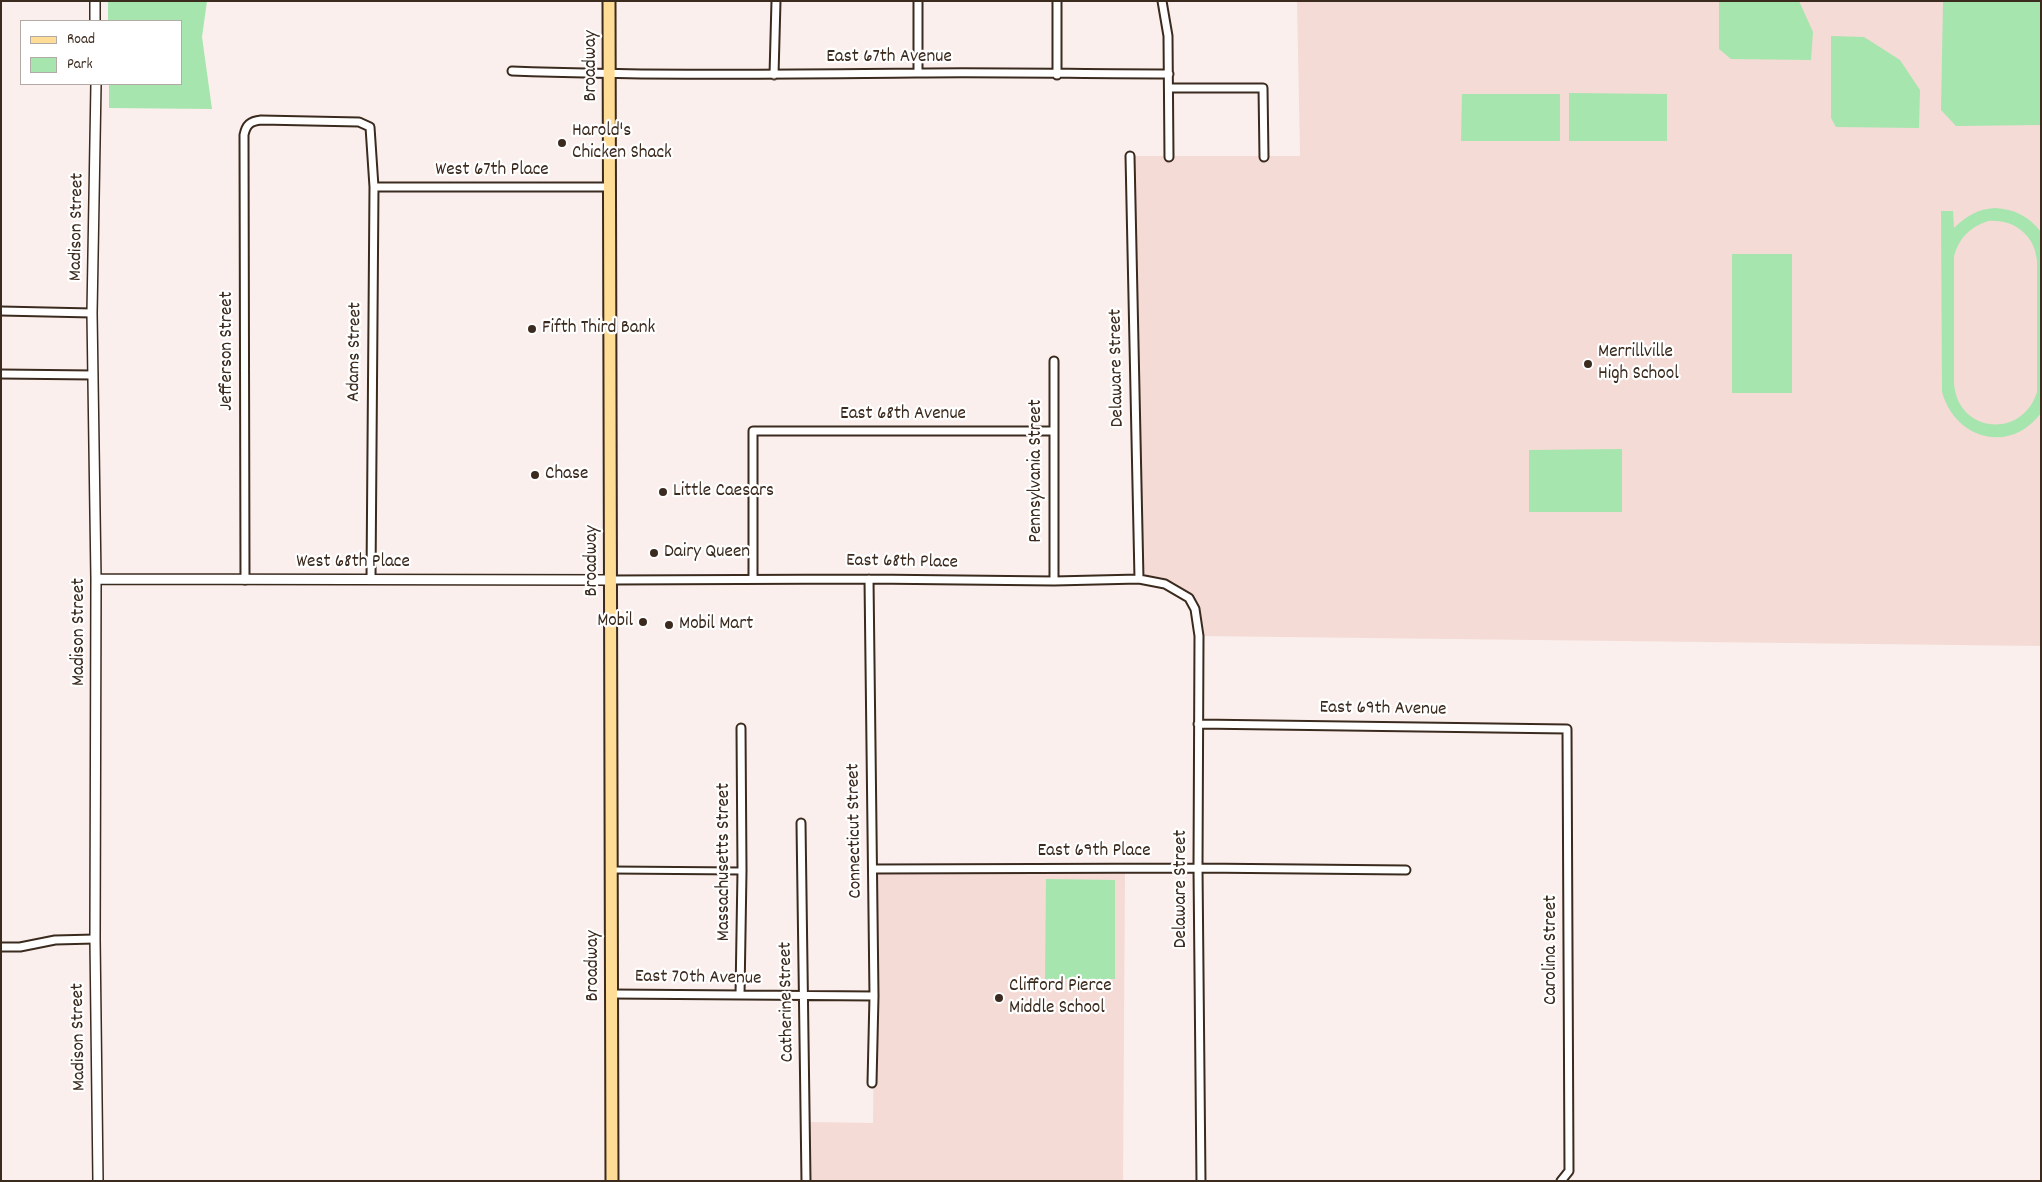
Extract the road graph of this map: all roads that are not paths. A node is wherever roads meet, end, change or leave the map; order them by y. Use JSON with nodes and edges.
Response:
{"nodes":[{"id":1,"x":95,"y":1,"type":"edge"},
{"id":2,"x":609,"y":1,"type":"edge"},
{"id":3,"x":776,"y":1,"type":"edge"},
{"id":4,"x":918,"y":1,"type":"edge"},
{"id":5,"x":1057,"y":1,"type":"edge"},
{"id":6,"x":1162,"y":1,"type":"edge"},
{"id":7,"x":95,"y":20,"type":"edge"},
{"id":8,"x":512,"y":71,"type":"dead end"},
{"id":9,"x":918,"y":73,"type":"junction"},
{"id":10,"x":609,"y":74,"type":"junction"},
{"id":11,"x":1169,"y":74,"type":"junction"},
{"id":12,"x":774,"y":75,"type":"junction"},
{"id":13,"x":1056,"y":75,"type":"junction"},
{"id":14,"x":96,"y":85,"type":"edge"},
{"id":15,"x":1170,"y":88,"type":"junction"},
{"id":16,"x":248,"y":124,"type":"joint"},
{"id":17,"x":1130,"y":156,"type":"dead end"},
{"id":18,"x":1264,"y":156,"type":"dead end"},
{"id":19,"x":1169,"y":157,"type":"dead end"},
{"id":20,"x":374,"y":187,"type":"junction"},
{"id":21,"x":610,"y":187,"type":"junction"},
{"id":22,"x":1,"y":311,"type":"edge"},
{"id":23,"x":92,"y":312,"type":"junction"},
{"id":24,"x":1054,"y":361,"type":"dead end"},
{"id":25,"x":1,"y":374,"type":"edge"},
{"id":26,"x":93,"y":375,"type":"junction"},
{"id":27,"x":1053,"y":431,"type":"junction"},
{"id":28,"x":371,"y":578,"type":"junction"},
{"id":29,"x":96,"y":579,"type":"junction"},
{"id":30,"x":753,"y":579,"type":"junction"},
{"id":31,"x":869,"y":579,"type":"junction"},
{"id":32,"x":1139,"y":579,"type":"junction"},
{"id":33,"x":245,"y":580,"type":"junction"},
{"id":34,"x":611,"y":580,"type":"junction"},
{"id":35,"x":1054,"y":581,"type":"junction"},
{"id":36,"x":1190,"y":598,"type":"joint"},
{"id":37,"x":1198,"y":724,"type":"junction"},
{"id":38,"x":741,"y":728,"type":"dead end"},
{"id":39,"x":1567,"y":729,"type":"joint"},
{"id":40,"x":801,"y":823,"type":"dead end"},
{"id":41,"x":873,"y":868,"type":"junction"},
{"id":42,"x":1198,"y":868,"type":"junction"},
{"id":43,"x":612,"y":870,"type":"junction"},
{"id":44,"x":742,"y":870,"type":"junction"},
{"id":45,"x":1406,"y":870,"type":"dead end"},
{"id":46,"x":95,"y":939,"type":"junction"},
{"id":47,"x":1,"y":947,"type":"edge"},
{"id":48,"x":612,"y":994,"type":"junction"},
{"id":49,"x":740,"y":995,"type":"junction"},
{"id":50,"x":804,"y":996,"type":"junction"},
{"id":51,"x":874,"y":996,"type":"junction"},
{"id":52,"x":872,"y":1083,"type":"dead end"},
{"id":53,"x":98,"y":1181,"type":"edge"},
{"id":54,"x":612,"y":1181,"type":"edge"},
{"id":55,"x":806,"y":1181,"type":"edge"},
{"id":56,"x":1201,"y":1181,"type":"edge"},
{"id":57,"x":1562,"y":1181,"type":"edge"}],
"edges":[{"from":1,"to":7,"type":"street"},
{"from":2,"to":10,"type":"main road","name":"Broadway"},
{"from":3,"to":12,"type":"street"},
{"from":4,"to":9,"type":"street"},
{"from":5,"to":13,"type":"street"},
{"from":6,"to":11,"type":"street"},
{"from":8,"to":10,"type":"street","name":"East 67th Avenue"},
{"from":9,"to":12,"type":"street","name":"East 67th Avenue"},
{"from":9,"to":13,"type":"street","name":"East 67th Avenue"},
{"from":10,"to":12,"type":"street","name":"East 67th Avenue"},
{"from":10,"to":21,"type":"main road","name":"Broadway"},
{"from":11,"to":13,"type":"street","name":"East 67th Avenue"},
{"from":11,"to":15,"type":"street"},
{"from":14,"to":23,"type":"street","name":"Madison Street"},
{"from":15,"to":18,"type":"street"},
{"from":15,"to":19,"type":"street"},
{"from":16,"to":20,"type":"street","name":"Adams Street"},
{"from":16,"to":33,"type":"street","name":"Jefferson Street"},
{"from":17,"to":32,"type":"street","name":"Delaware Street"},
{"from":20,"to":21,"type":"street","name":"West 67th Place"},
{"from":20,"to":28,"type":"street","name":"Adams Street"},
{"from":21,"to":34,"type":"main road","name":"Broadway"},
{"from":22,"to":23,"type":"street"},
{"from":23,"to":26,"type":"street","name":"Madison Street"},
{"from":24,"to":27,"type":"street","name":"Pennsylvania Street"},
{"from":25,"to":26,"type":"street"},
{"from":26,"to":29,"type":"street","name":"Madison Street"},
{"from":27,"to":30,"type":"street","name":"East 68th Avenue"},
{"from":27,"to":35,"type":"street","name":"Pennsylvania Street"},
{"from":28,"to":33,"type":"street","name":"West 68th Place"},
{"from":28,"to":34,"type":"street","name":"West 68th Place"},
{"from":29,"to":33,"type":"street","name":"West 68th Place"},
{"from":29,"to":46,"type":"street","name":"Madison Street"},
{"from":30,"to":31,"type":"street","name":"East 68th Place"},
{"from":30,"to":34,"type":"street","name":"East 68th Place"},
{"from":31,"to":35,"type":"street","name":"East 68th Place"},
{"from":31,"to":41,"type":"street","name":"Connecticut Street"},
{"from":32,"to":35,"type":"street","name":"East 68th Place"},
{"from":32,"to":36,"type":"street","name":"East 68th Place"},
{"from":34,"to":43,"type":"main road","name":"Broadway"},
{"from":36,"to":37,"type":"street","name":"Delaware Street"},
{"from":37,"to":39,"type":"street","name":"East 69th Avenue"},
{"from":37,"to":42,"type":"street","name":"Delaware Street"},
{"from":38,"to":44,"type":"street","name":"Massachusetts Street"},
{"from":39,"to":57,"type":"street","name":"Carolina Street"},
{"from":40,"to":50,"type":"street","name":"Catherine Street"},
{"from":41,"to":42,"type":"street","name":"East 69th Place"},
{"from":41,"to":51,"type":"street","name":"Connecticut Street"},
{"from":42,"to":45,"type":"street","name":"East 69th Place"},
{"from":42,"to":56,"type":"street","name":"Delaware Street"},
{"from":43,"to":44,"type":"street"},
{"from":43,"to":48,"type":"main road","name":"Broadway"},
{"from":44,"to":49,"type":"street","name":"Massachusetts Street"},
{"from":46,"to":47,"type":"street"},
{"from":46,"to":53,"type":"street","name":"Madison Street"},
{"from":48,"to":49,"type":"street","name":"East 70th Avenue"},
{"from":48,"to":54,"type":"main road","name":"Broadway"},
{"from":49,"to":50,"type":"street","name":"East 70th Avenue"},
{"from":50,"to":51,"type":"street","name":"East 70th Avenue"},
{"from":50,"to":55,"type":"street","name":"Catherine Street"},
{"from":51,"to":52,"type":"street","name":"Connecticut Street"}]}
